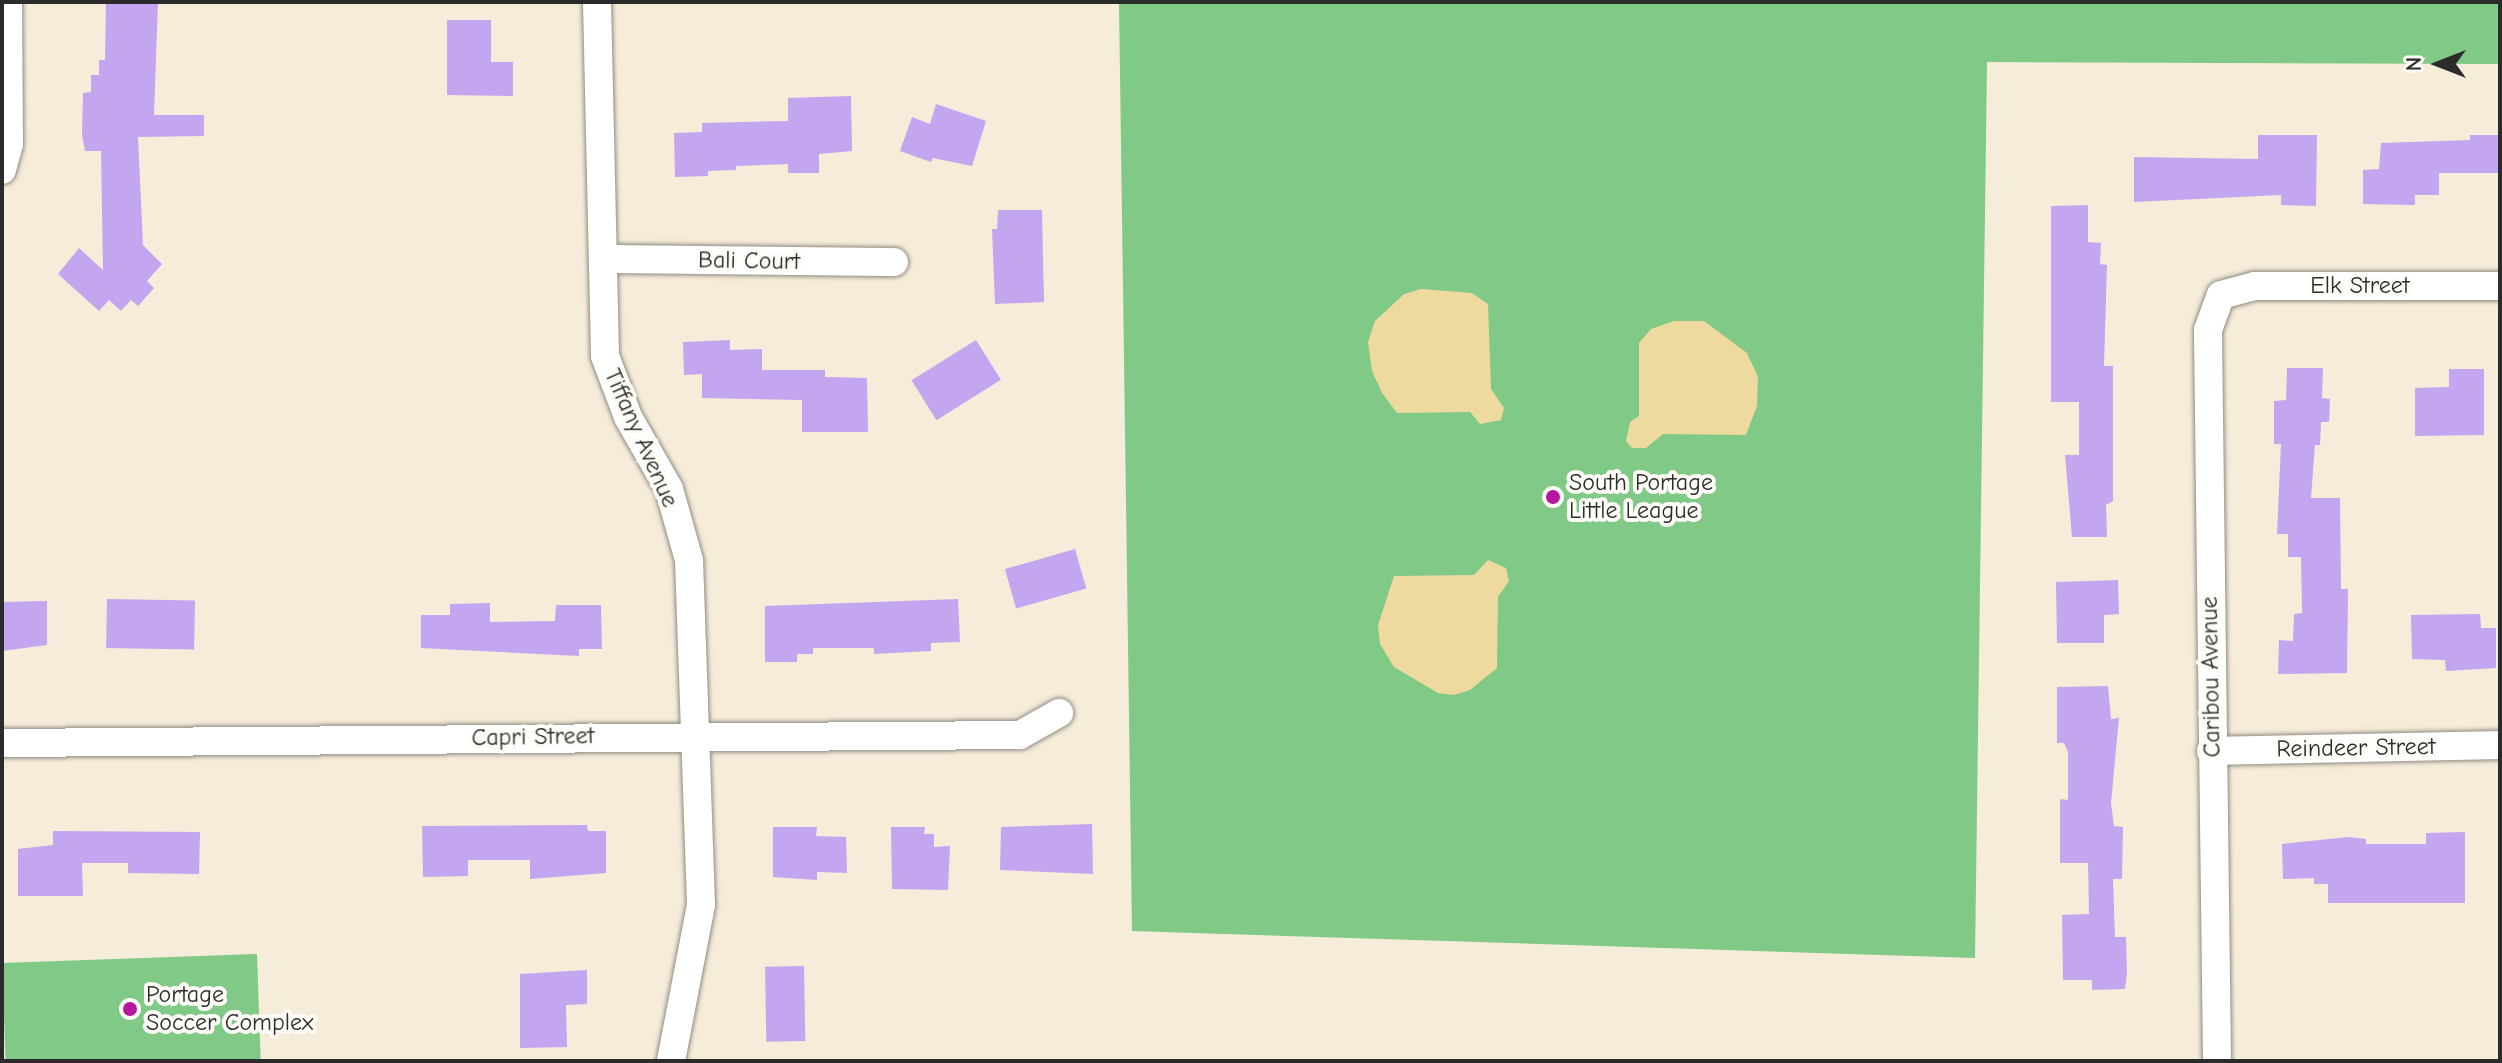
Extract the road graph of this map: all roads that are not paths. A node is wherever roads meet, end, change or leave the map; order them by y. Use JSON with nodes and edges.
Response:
{"nodes":[{"id":1,"x":8,"y":2,"type":"edge"},
{"id":2,"x":597,"y":2,"type":"edge"},
{"id":3,"x":2,"y":170,"type":"edge"},
{"id":4,"x":603,"y":259,"type":"junction"},
{"id":5,"x":894,"y":262,"type":"dead end"},
{"id":6,"x":2500,"y":286,"type":"edge"},
{"id":7,"x":2221,"y":295,"type":"joint"},
{"id":8,"x":1059,"y":713,"type":"dead end"},
{"id":9,"x":694,"y":735,"type":"junction"},
{"id":10,"x":2,"y":743,"type":"edge"},
{"id":11,"x":2500,"y":745,"type":"edge"},
{"id":12,"x":2211,"y":751,"type":"junction"},
{"id":13,"x":671,"y":1061,"type":"edge"},
{"id":14,"x":2217,"y":1061,"type":"edge"}],
"edges":[{"from":1,"to":3,"type":"street"},
{"from":2,"to":4,"type":"street","name":"Tiffany Avenue"},
{"from":4,"to":5,"type":"street","name":"Bali Court"},
{"from":4,"to":9,"type":"street","name":"Tiffany Avenue"},
{"from":6,"to":7,"type":"street","name":"Elk Street"},
{"from":7,"to":12,"type":"street","name":"Caribou Avenue"},
{"from":8,"to":9,"type":"street","name":"Capri Street"},
{"from":9,"to":10,"type":"street","name":"Capri Street"},
{"from":9,"to":13,"type":"street","name":"Tiffany Avenue"},
{"from":11,"to":12,"type":"street","name":"Reindeer Street"},
{"from":12,"to":14,"type":"street","name":"Caribou Avenue"}]}
